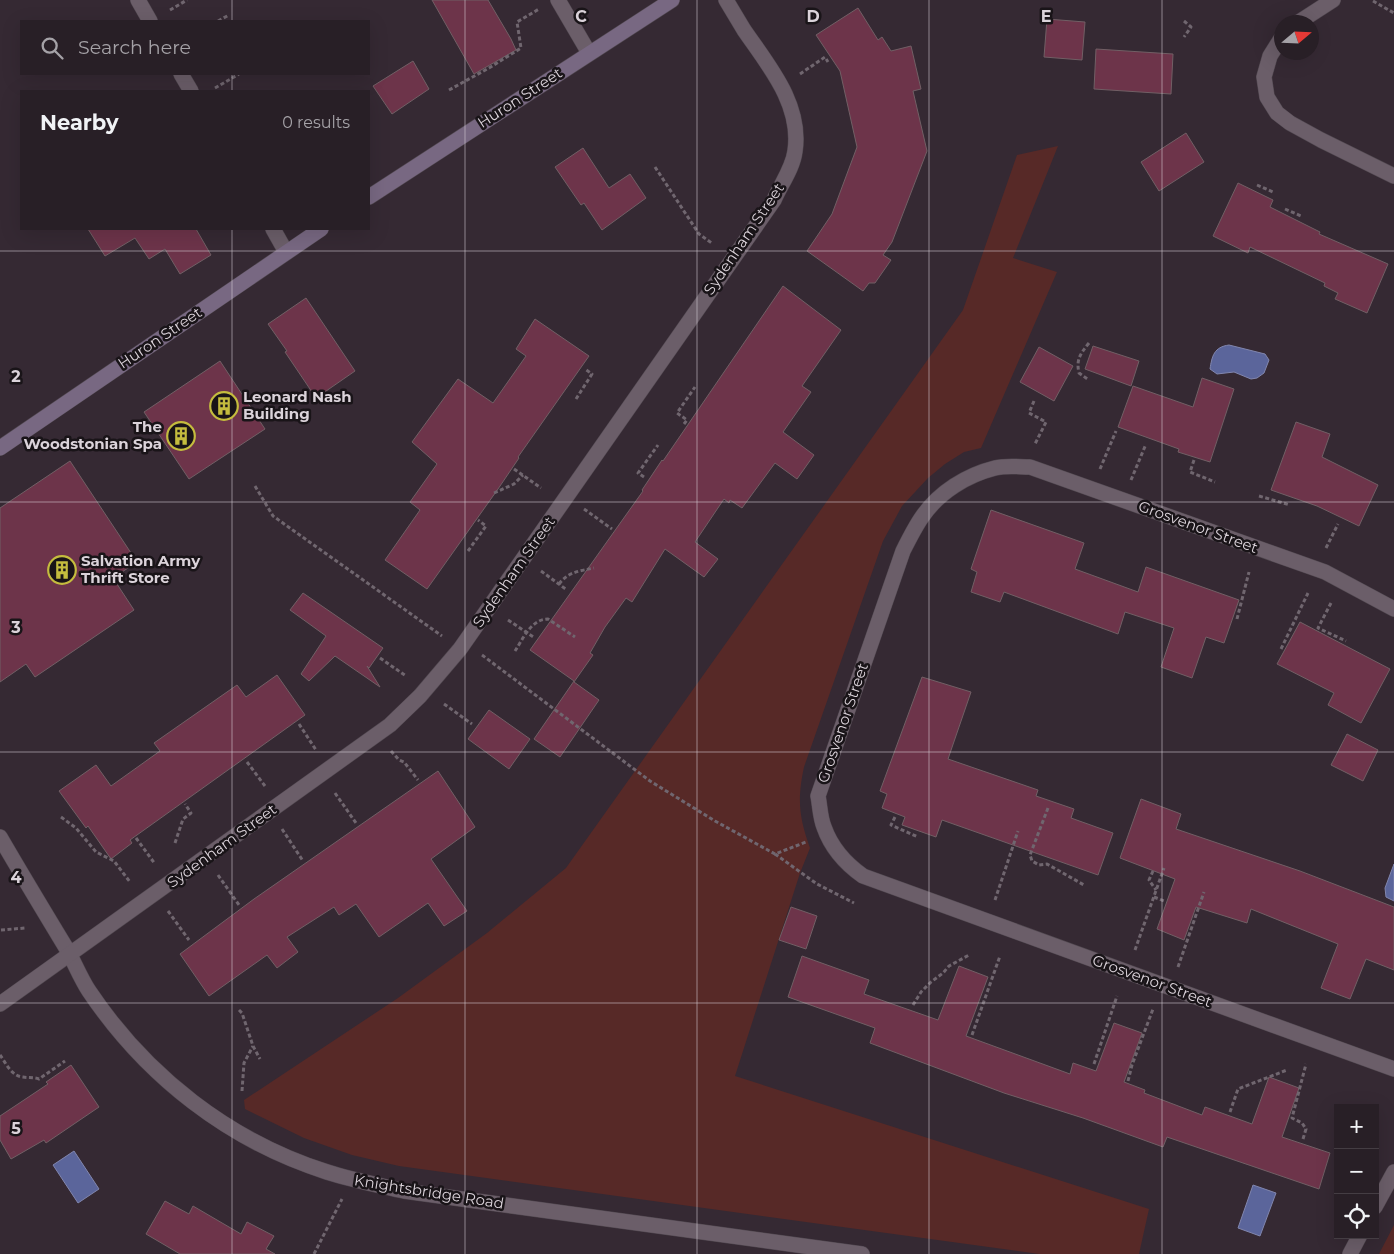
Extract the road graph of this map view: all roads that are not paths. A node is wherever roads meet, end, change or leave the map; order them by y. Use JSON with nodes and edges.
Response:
{"nodes":[{"id":1,"x":138,"y":0,"type":"edge"},
{"id":2,"x":558,"y":0,"type":"edge"},
{"id":3,"x":672,"y":0,"type":"edge"},
{"id":4,"x":726,"y":0,"type":"edge"},
{"id":5,"x":1333,"y":0,"type":"edge"},
{"id":6,"x":1310,"y":15,"type":"edge"},
{"id":7,"x":149,"y":20,"type":"edge"},
{"id":8,"x":1274,"y":50,"type":"edge"},
{"id":9,"x":589,"y":53,"type":"junction"},
{"id":10,"x":182,"y":75,"type":"edge"},
{"id":11,"x":191,"y":90,"type":"edge"},
{"id":12,"x":1394,"y":176,"type":"edge"},
{"id":13,"x":370,"y":196,"type":"edge"},
{"id":14,"x":274,"y":230,"type":"edge"},
{"id":15,"x":319,"y":230,"type":"edge"},
{"id":16,"x":286,"y":252,"type":"junction"},
{"id":17,"x":0,"y":448,"type":"edge"},
{"id":18,"x":1394,"y":609,"type":"edge"},
{"id":19,"x":0,"y":837,"type":"edge"},
{"id":20,"x":70,"y":955,"type":"junction"},
{"id":21,"x":0,"y":1004,"type":"edge"},
{"id":22,"x":1394,"y":1069,"type":"edge"},
{"id":23,"x":1394,"y":1172,"type":"edge"},
{"id":24,"x":1379,"y":1200,"type":"edge"},
{"id":25,"x":1358,"y":1239,"type":"edge"},
{"id":26,"x":800,"y":1250,"type":"edge"},
{"id":27,"x":862,"y":1254,"type":"edge"},
{"id":28,"x":1350,"y":1254,"type":"edge"}],
"edges":[{"from":1,"to":7,"type":"street"},
{"from":2,"to":9,"type":"street"},
{"from":3,"to":9,"type":"main road","name":"Huron Street"},
{"from":4,"to":20,"type":"street","name":"Sydenham Street"},
{"from":5,"to":6,"type":"street"},
{"from":8,"to":12,"type":"street"},
{"from":9,"to":13,"type":"main road","name":"Huron Street"},
{"from":10,"to":11,"type":"street"},
{"from":14,"to":16,"type":"street"},
{"from":15,"to":16,"type":"main road","name":"Huron Street"},
{"from":16,"to":17,"type":"main road","name":"Huron Street"},
{"from":18,"to":22,"type":"street","name":"Grosvenor Street"},
{"from":19,"to":20,"type":"street","name":"Knightsbridge Road"},
{"from":20,"to":21,"type":"street","name":"Sydenham Street"},
{"from":20,"to":26,"type":"street","name":"Knightsbridge Road"},
{"from":23,"to":24,"type":"street"},
{"from":25,"to":28,"type":"street"},
{"from":26,"to":27,"type":"street","name":"Knightsbridge Road"}]}
